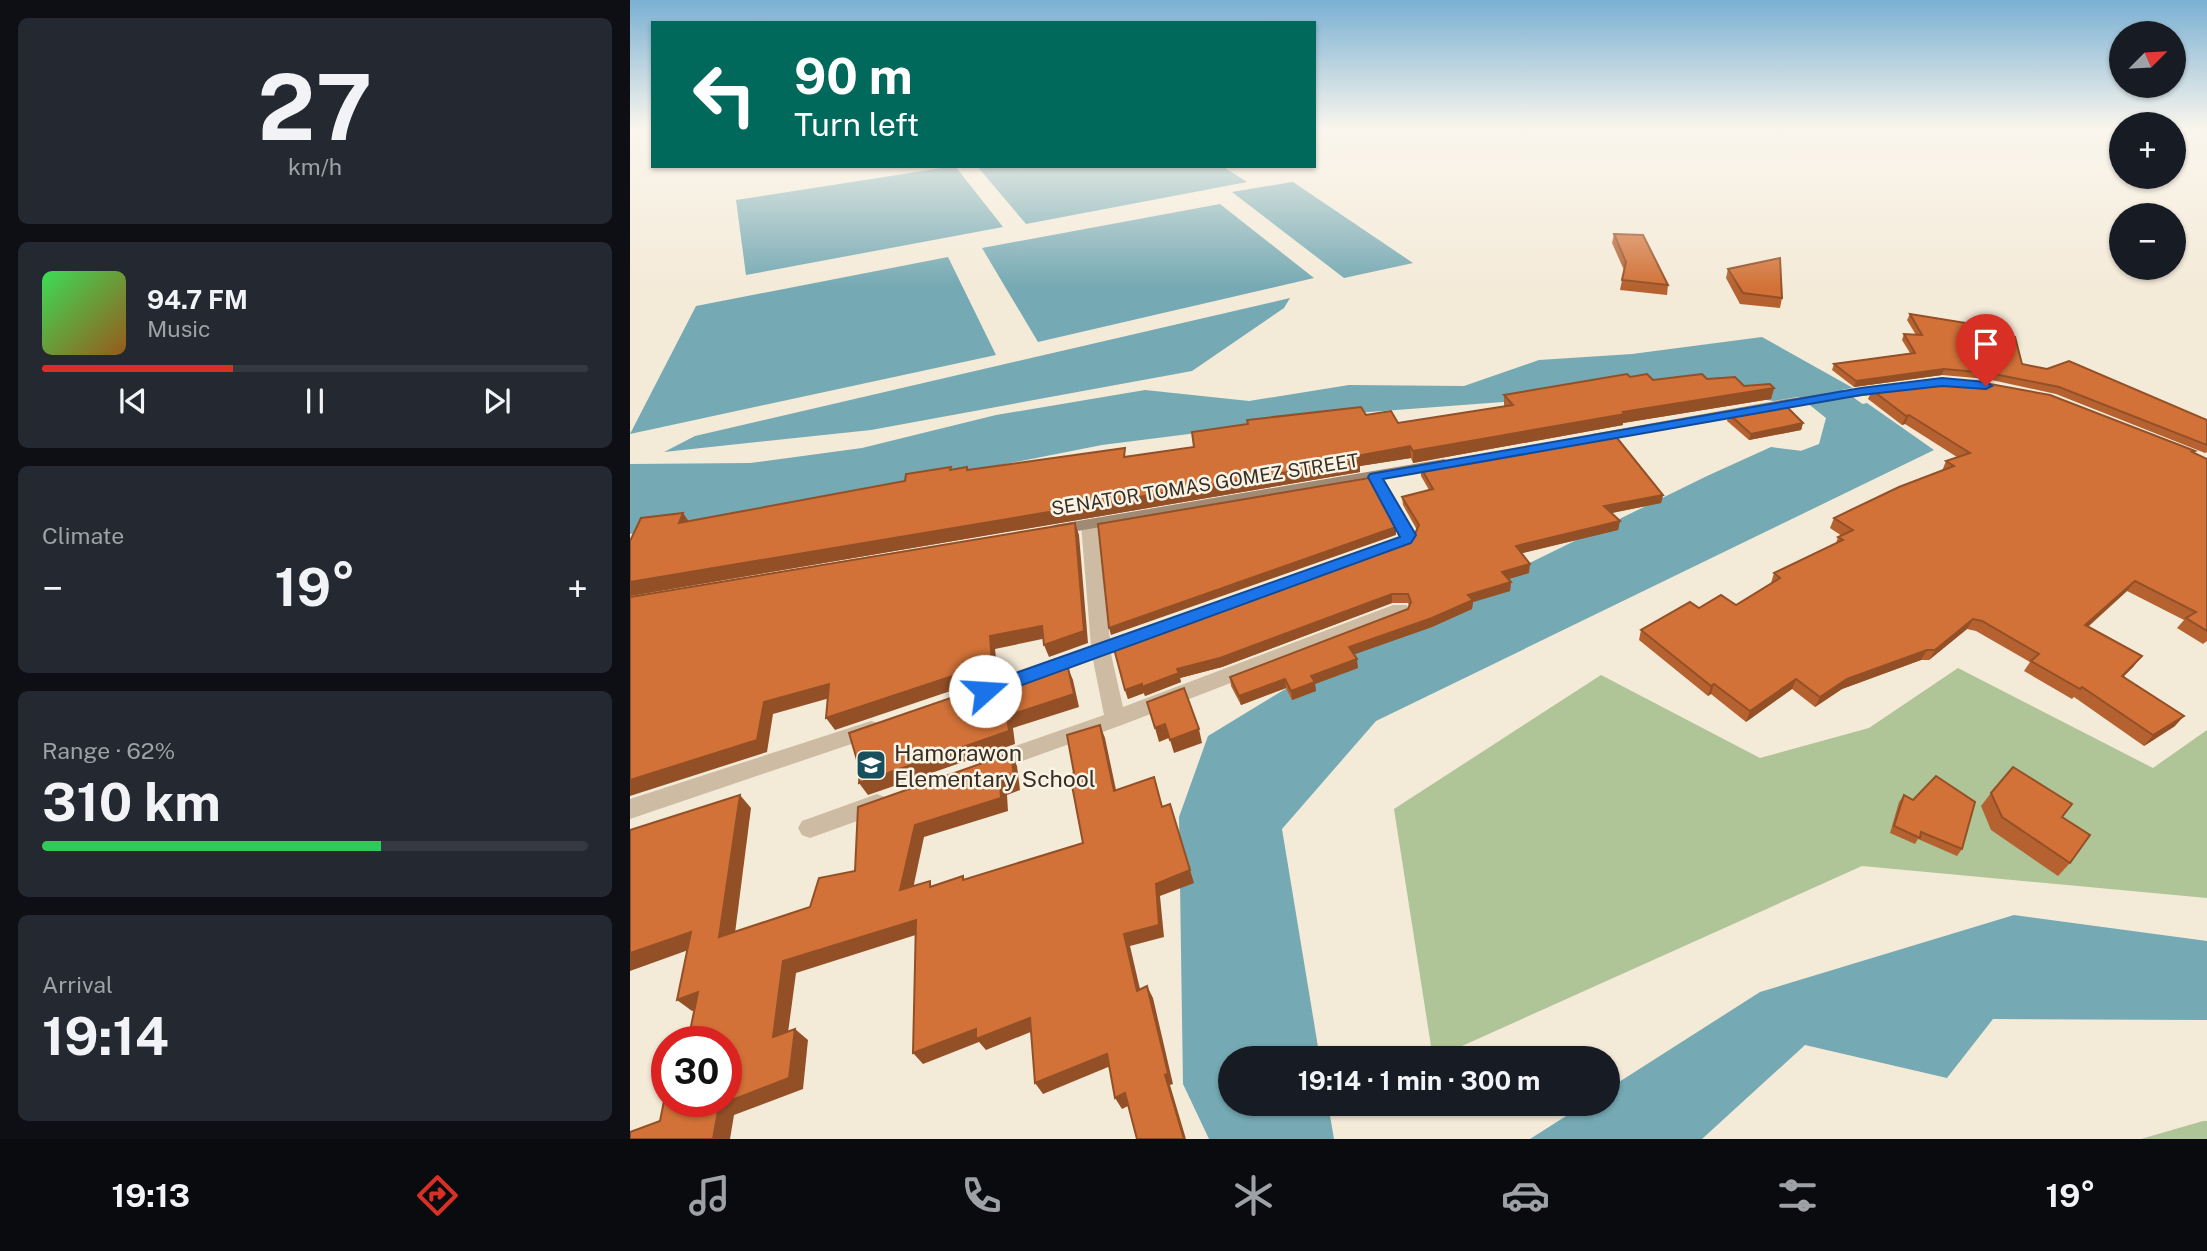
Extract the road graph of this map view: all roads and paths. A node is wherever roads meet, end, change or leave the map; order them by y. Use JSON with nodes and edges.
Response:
{"nodes":[{"id":1,"x":1902,"y":387,"type":"edge"},
{"id":2,"x":1581,"y":440,"type":"edge"},
{"id":3,"x":1457,"y":462,"type":"edge"},
{"id":4,"x":1375,"y":477,"type":"junction"},
{"id":5,"x":1089,"y":524,"type":"junction"},
{"id":6,"x":1035,"y":533,"type":"edge"},
{"id":7,"x":1279,"y":586,"type":"edge"},
{"id":8,"x":1400,"y":610,"type":"edge"},
{"id":9,"x":1152,"y":632,"type":"edge"},
{"id":10,"x":1101,"y":650,"type":"junction"},
{"id":11,"x":951,"y":703,"type":"edge"},
{"id":12,"x":1115,"y":719,"type":"junction"},
{"id":13,"x":887,"y":724,"type":"edge"},
{"id":14,"x":963,"y":773,"type":"edge"},
{"id":15,"x":899,"y":796,"type":"edge"},
{"id":16,"x":630,"y":808,"type":"edge"},
{"id":17,"x":810,"y":828,"type":"dead end"}],
"edges":[{"from":1,"to":2,"type":"main road"},
{"from":3,"to":4,"type":"main road","name":"SENATOR TOMAS GOMEZ STREET"},
{"from":4,"to":5,"type":"main road","name":"SENATOR TOMAS GOMEZ STREET"},
{"from":4,"to":7,"type":"street"},
{"from":5,"to":6,"type":"main road","name":"SENATOR TOMAS GOMEZ STREET"},
{"from":5,"to":10,"type":"street"},
{"from":8,"to":12,"type":"street"},
{"from":9,"to":10,"type":"street"},
{"from":10,"to":11,"type":"street"},
{"from":10,"to":12,"type":"street"},
{"from":12,"to":14,"type":"street"},
{"from":13,"to":16,"type":"street"},
{"from":15,"to":17,"type":"street"}]}
